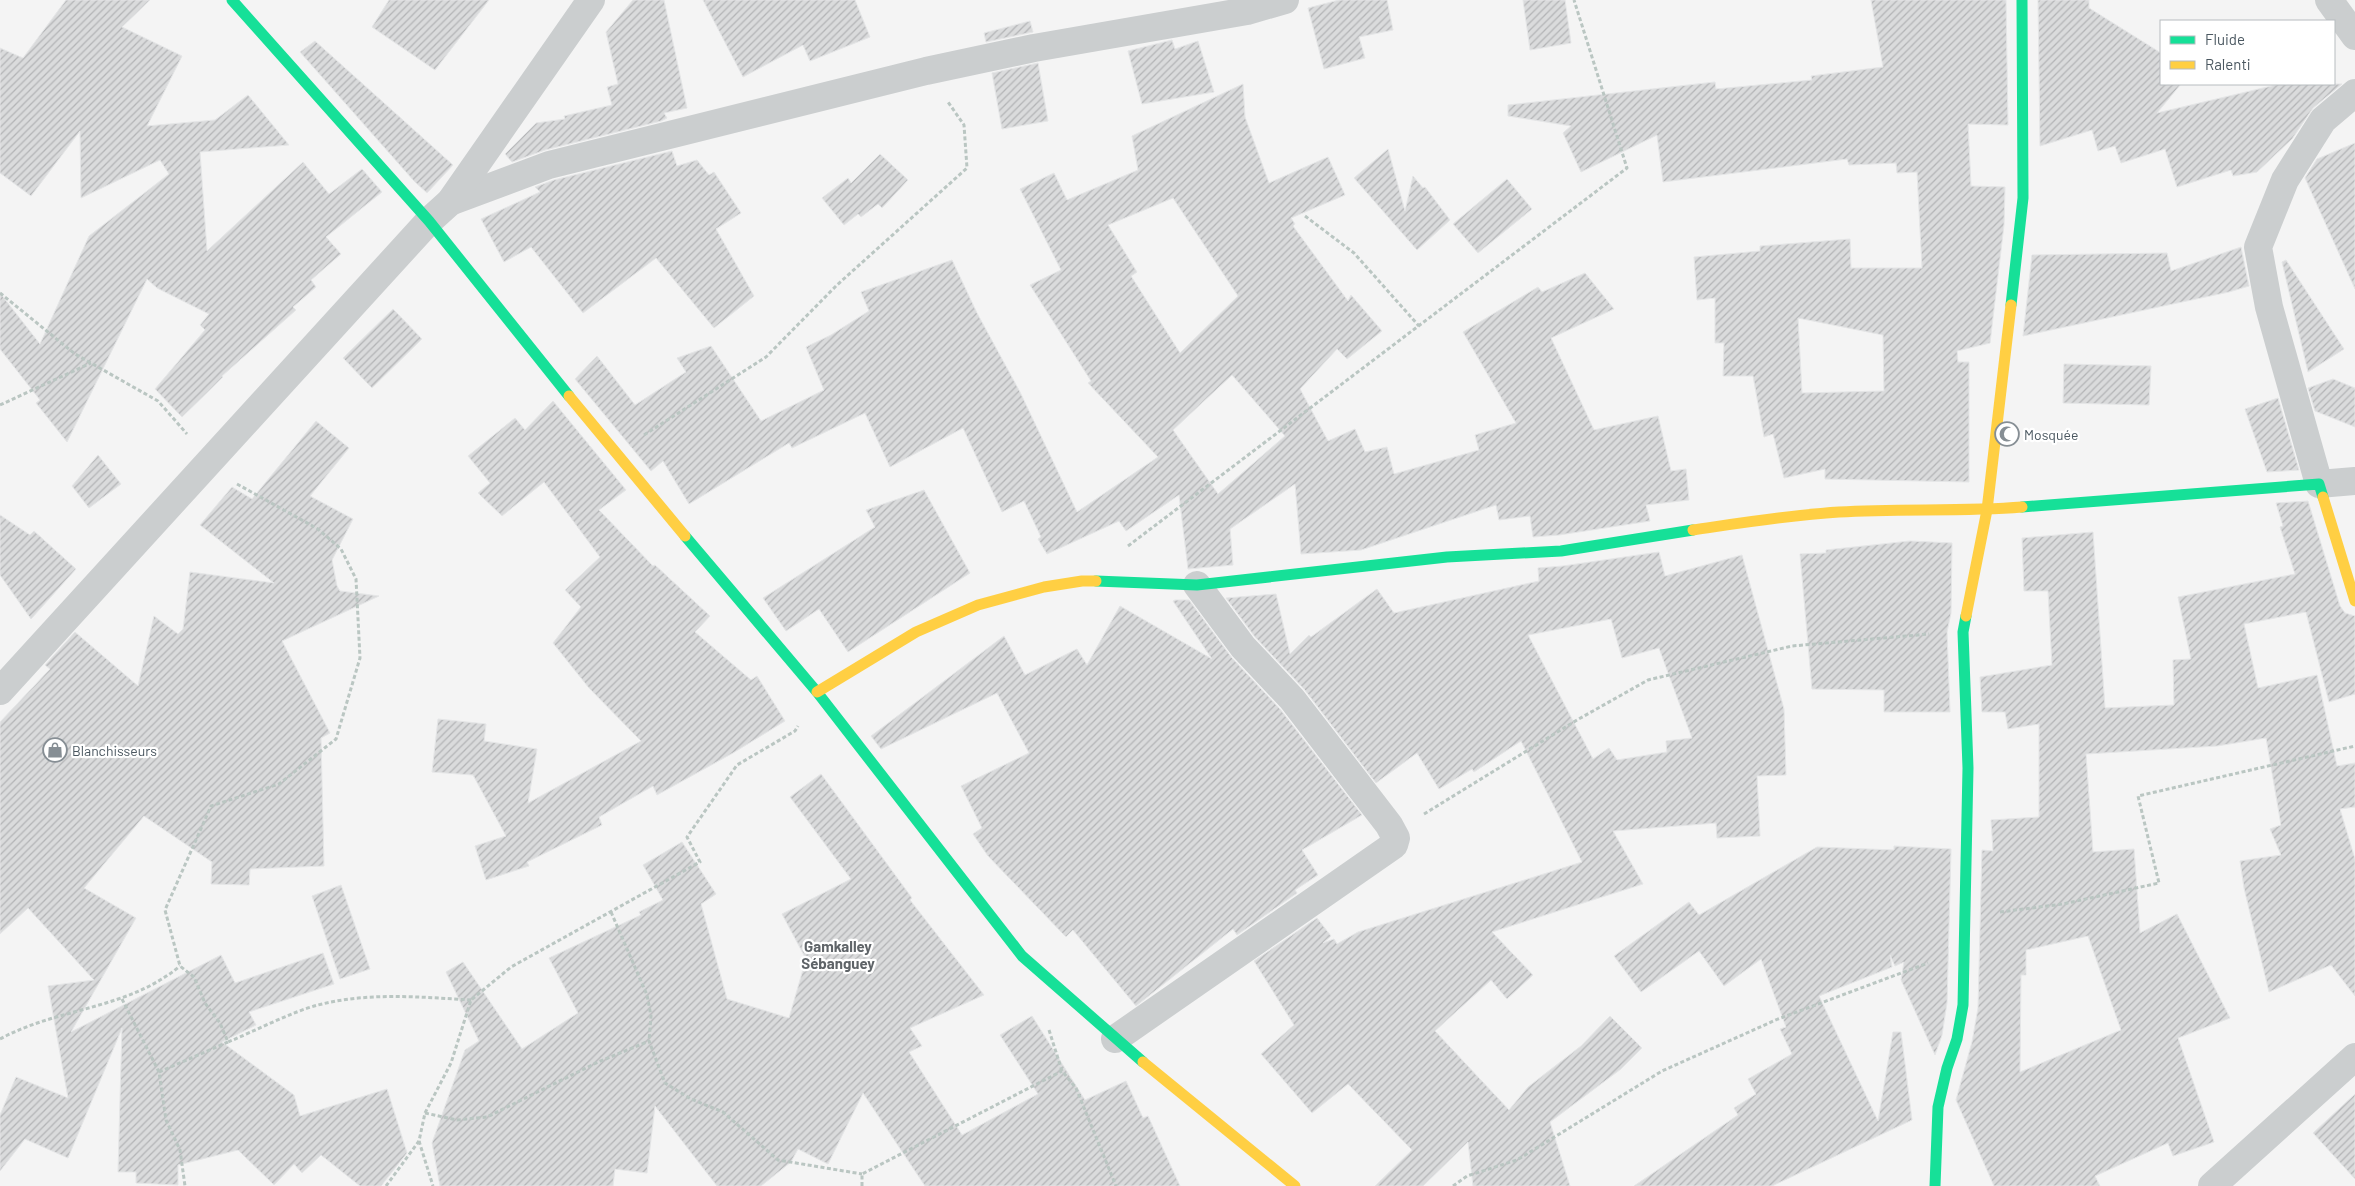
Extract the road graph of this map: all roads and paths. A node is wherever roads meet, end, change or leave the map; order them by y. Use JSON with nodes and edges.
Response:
{"nodes":[{"id":1,"x":232,"y":0,"type":"edge"},
{"id":2,"x":592,"y":0,"type":"edge"},
{"id":3,"x":1285,"y":0,"type":"edge"},
{"id":4,"x":1574,"y":0,"type":"edge"},
{"id":5,"x":2022,"y":0,"type":"edge"},
{"id":6,"x":2329,"y":0,"type":"edge"},
{"id":7,"x":2355,"y":36,"type":"edge"},
{"id":8,"x":926,"y":71,"type":"junction"},
{"id":9,"x":2355,"y":93,"type":"edge"},
{"id":10,"x":450,"y":202,"type":"junction"},
{"id":11,"x":1305,"y":216,"type":"dead end"},
{"id":12,"x":428,"y":221,"type":"junction"},
{"id":13,"x":0,"y":293,"type":"edge"},
{"id":14,"x":1419,"y":326,"type":"junction"},
{"id":15,"x":92,"y":363,"type":"junction"},
{"id":16,"x":0,"y":406,"type":"edge"},
{"id":17,"x":615,"y":453,"type":"junction"},
{"id":18,"x":210,"y":461,"type":"junction"},
{"id":19,"x":2355,"y":481,"type":"edge"},
{"id":20,"x":2319,"y":484,"type":"junction"},
{"id":21,"x":247,"y":491,"type":"dead end"},
{"id":22,"x":1987,"y":510,"type":"junction"},
{"id":23,"x":1082,"y":581,"type":"junction"},
{"id":24,"x":1197,"y":585,"type":"junction"},
{"id":25,"x":2355,"y":601,"type":"edge"},
{"id":26,"x":1963,"y":632,"type":"junction"},
{"id":27,"x":0,"y":691,"type":"edge"},
{"id":28,"x":817,"y":692,"type":"junction"},
{"id":29,"x":2355,"y":746,"type":"edge"},
{"id":30,"x":1393,"y":832,"type":"junction"},
{"id":31,"x":611,"y":912,"type":"junction"},
{"id":32,"x":1965,"y":917,"type":"junction"},
{"id":33,"x":1964,"y":948,"type":"junction"},
{"id":34,"x":180,"y":966,"type":"junction"},
{"id":35,"x":122,"y":998,"type":"junction"},
{"id":36,"x":471,"y":1000,"type":"junction"},
{"id":37,"x":1049,"y":1027,"type":"dead end"},
{"id":38,"x":0,"y":1039,"type":"edge"},
{"id":39,"x":1115,"y":1039,"type":"junction"},
{"id":40,"x":228,"y":1042,"type":"junction"},
{"id":41,"x":649,"y":1042,"type":"junction"},
{"id":42,"x":2355,"y":1057,"type":"edge"},
{"id":43,"x":159,"y":1072,"type":"junction"},
{"id":44,"x":1062,"y":1072,"type":"junction"},
{"id":45,"x":425,"y":1113,"type":"junction"},
{"id":46,"x":418,"y":1141,"type":"junction"},
{"id":47,"x":862,"y":1174,"type":"junction"},
{"id":48,"x":185,"y":1186,"type":"edge"},
{"id":49,"x":386,"y":1186,"type":"edge"},
{"id":50,"x":433,"y":1186,"type":"edge"},
{"id":51,"x":862,"y":1186,"type":"edge"},
{"id":52,"x":1116,"y":1186,"type":"edge"},
{"id":53,"x":1295,"y":1186,"type":"edge"},
{"id":54,"x":1453,"y":1186,"type":"edge"},
{"id":55,"x":1935,"y":1186,"type":"edge"},
{"id":56,"x":2212,"y":1186,"type":"edge"}],
"edges":[{"from":1,"to":12,"type":"street"},
{"from":2,"to":10,"type":"street"},
{"from":3,"to":8,"type":"street"},
{"from":4,"to":14,"type":"path"},
{"from":5,"to":22,"type":"street"},
{"from":6,"to":7,"type":"street"},
{"from":8,"to":10,"type":"street"},
{"from":8,"to":17,"type":"path"},
{"from":9,"to":20,"type":"street"},
{"from":10,"to":12,"type":"street"},
{"from":11,"to":14,"type":"path"},
{"from":12,"to":17,"type":"street"},
{"from":12,"to":18,"type":"street"},
{"from":13,"to":15,"type":"path"},
{"from":14,"to":23,"type":"path"},
{"from":15,"to":16,"type":"path"},
{"from":15,"to":18,"type":"path"},
{"from":17,"to":28,"type":"street"},
{"from":18,"to":27,"type":"street"},
{"from":19,"to":20,"type":"street"},
{"from":20,"to":22,"type":"street"},
{"from":20,"to":25,"type":"street"},
{"from":21,"to":34,"type":"path"},
{"from":22,"to":24,"type":"street"},
{"from":22,"to":26,"type":"street"},
{"from":23,"to":24,"type":"street"},
{"from":23,"to":28,"type":"street"},
{"from":24,"to":30,"type":"street"},
{"from":26,"to":30,"type":"path"},
{"from":26,"to":32,"type":"street"},
{"from":28,"to":31,"type":"path"},
{"from":28,"to":39,"type":"street"},
{"from":29,"to":32,"type":"path"},
{"from":30,"to":39,"type":"street"},
{"from":31,"to":36,"type":"path"},
{"from":31,"to":41,"type":"path"},
{"from":32,"to":33,"type":"street"},
{"from":33,"to":54,"type":"path"},
{"from":33,"to":55,"type":"street"},
{"from":34,"to":35,"type":"path"},
{"from":34,"to":40,"type":"path"},
{"from":35,"to":38,"type":"path"},
{"from":35,"to":43,"type":"path"},
{"from":36,"to":40,"type":"path"},
{"from":36,"to":45,"type":"path"},
{"from":37,"to":44,"type":"path"},
{"from":39,"to":53,"type":"street"},
{"from":40,"to":43,"type":"path"},
{"from":41,"to":45,"type":"path"},
{"from":41,"to":47,"type":"path"},
{"from":42,"to":56,"type":"street"},
{"from":43,"to":48,"type":"path"},
{"from":44,"to":47,"type":"path"},
{"from":44,"to":52,"type":"path"},
{"from":45,"to":46,"type":"path"},
{"from":46,"to":49,"type":"path"},
{"from":46,"to":50,"type":"path"},
{"from":47,"to":51,"type":"path"}]}
